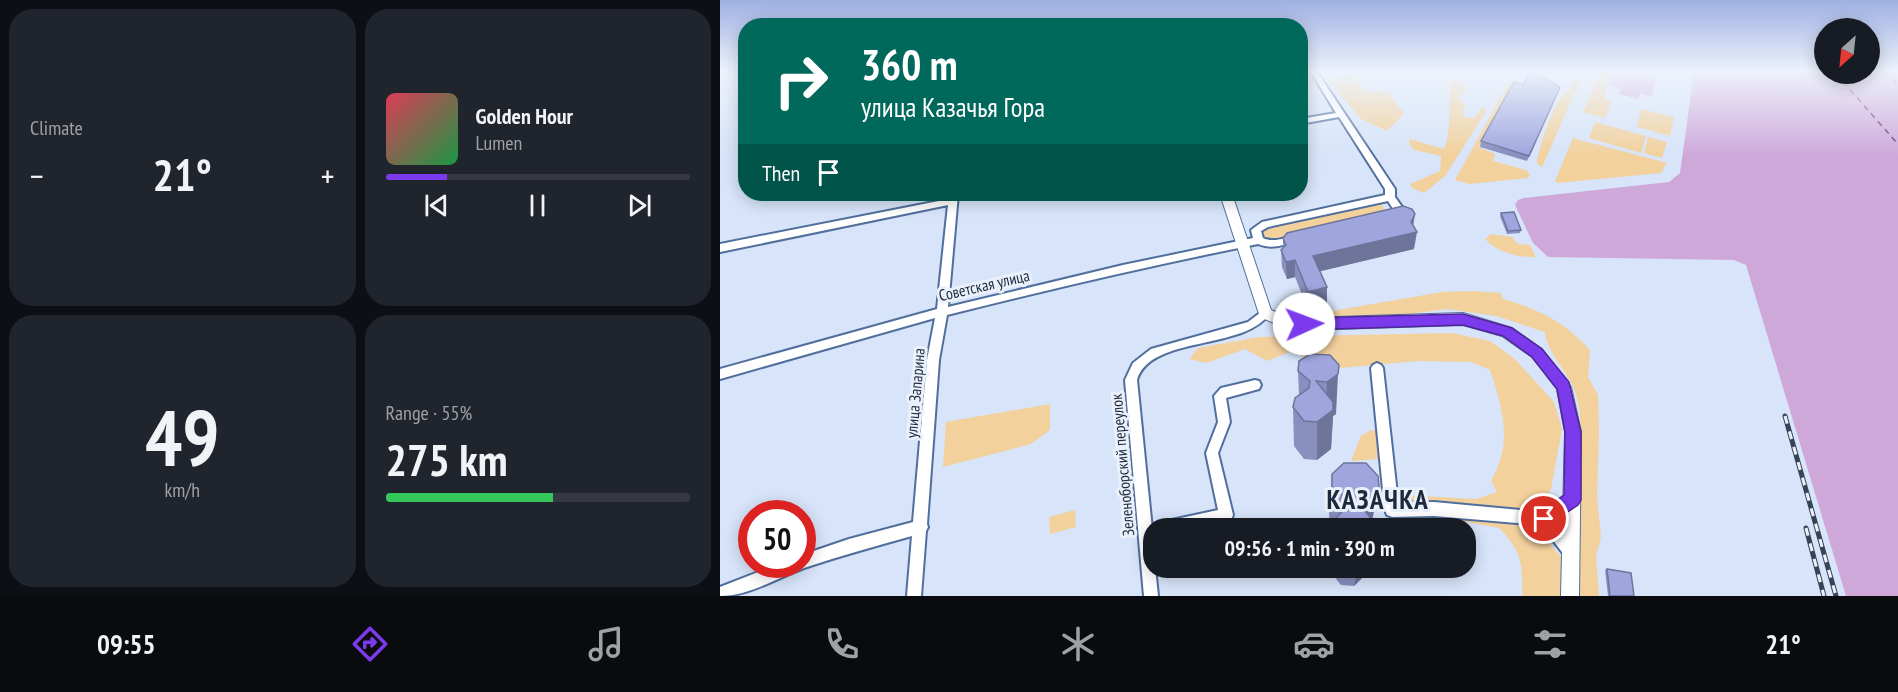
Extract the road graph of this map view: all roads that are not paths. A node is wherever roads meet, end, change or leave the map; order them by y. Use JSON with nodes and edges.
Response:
{"nodes":[{"id":1,"x":1332,"y":100,"type":"edge"},
{"id":2,"x":1341,"y":114,"type":"junction"},
{"id":3,"x":1308,"y":120,"type":"edge"},
{"id":4,"x":1390,"y":196,"type":"junction"},
{"id":5,"x":956,"y":201,"type":"edge"},
{"id":6,"x":1228,"y":201,"type":"edge"},
{"id":7,"x":1390,"y":217,"type":"edge"},
{"id":8,"x":1308,"y":236,"type":"edge"},
{"id":9,"x":1259,"y":240,"type":"junction"},
{"id":10,"x":1243,"y":243,"type":"junction"},
{"id":11,"x":720,"y":248,"type":"edge"},
{"id":12,"x":942,"y":312,"type":"junction"},
{"id":13,"x":1265,"y":313,"type":"junction"},
{"id":14,"x":1377,"y":368,"type":"dead end"},
{"id":15,"x":720,"y":374,"type":"edge"},
{"id":16,"x":1255,"y":384,"type":"dead end"},
{"id":17,"x":1572,"y":500,"type":"junction"},
{"id":18,"x":1147,"y":518,"type":"edge"},
{"id":19,"x":1212,"y":518,"type":"edge"},
{"id":20,"x":1544,"y":519,"type":"junction"},
{"id":21,"x":921,"y":527,"type":"junction"},
{"id":22,"x":1571,"y":553,"type":"junction"},
{"id":23,"x":816,"y":557,"type":"edge"},
{"id":24,"x":761,"y":578,"type":"edge"},
{"id":25,"x":1150,"y":578,"type":"edge"},
{"id":26,"x":720,"y":594,"type":"edge"},
{"id":27,"x":914,"y":596,"type":"edge"},
{"id":28,"x":1151,"y":596,"type":"edge"},
{"id":29,"x":1570,"y":596,"type":"edge"}],
"edges":[{"from":1,"to":2,"type":"street"},
{"from":2,"to":3,"type":"street"},
{"from":2,"to":4,"type":"street"},
{"from":4,"to":7,"type":"street"},
{"from":4,"to":9,"type":"street"},
{"from":5,"to":11,"type":"street"},
{"from":5,"to":12,"type":"street","name":"улица Запарина"},
{"from":6,"to":10,"type":"main road"},
{"from":8,"to":9,"type":"street","name":"Советская улица"},
{"from":9,"to":10,"type":"street","name":"Советская улица"},
{"from":10,"to":12,"type":"street","name":"Советская улица"},
{"from":10,"to":13,"type":"main road"},
{"from":12,"to":15,"type":"street","name":"Советская улица"},
{"from":12,"to":21,"type":"street","name":"улица Запарина"},
{"from":13,"to":17,"type":"main road"},
{"from":13,"to":18,"type":"street","name":"Зеленоборский переулок"},
{"from":14,"to":20,"type":"street"},
{"from":16,"to":19,"type":"street"},
{"from":17,"to":20,"type":"street"},
{"from":17,"to":22,"type":"main road"},
{"from":20,"to":22,"type":"street"},
{"from":21,"to":23,"type":"street"},
{"from":21,"to":27,"type":"street","name":"улица Запарина"},
{"from":22,"to":29,"type":"main road"},
{"from":24,"to":26,"type":"street"},
{"from":25,"to":28,"type":"street","name":"Зеленоборский переулок"}]}
